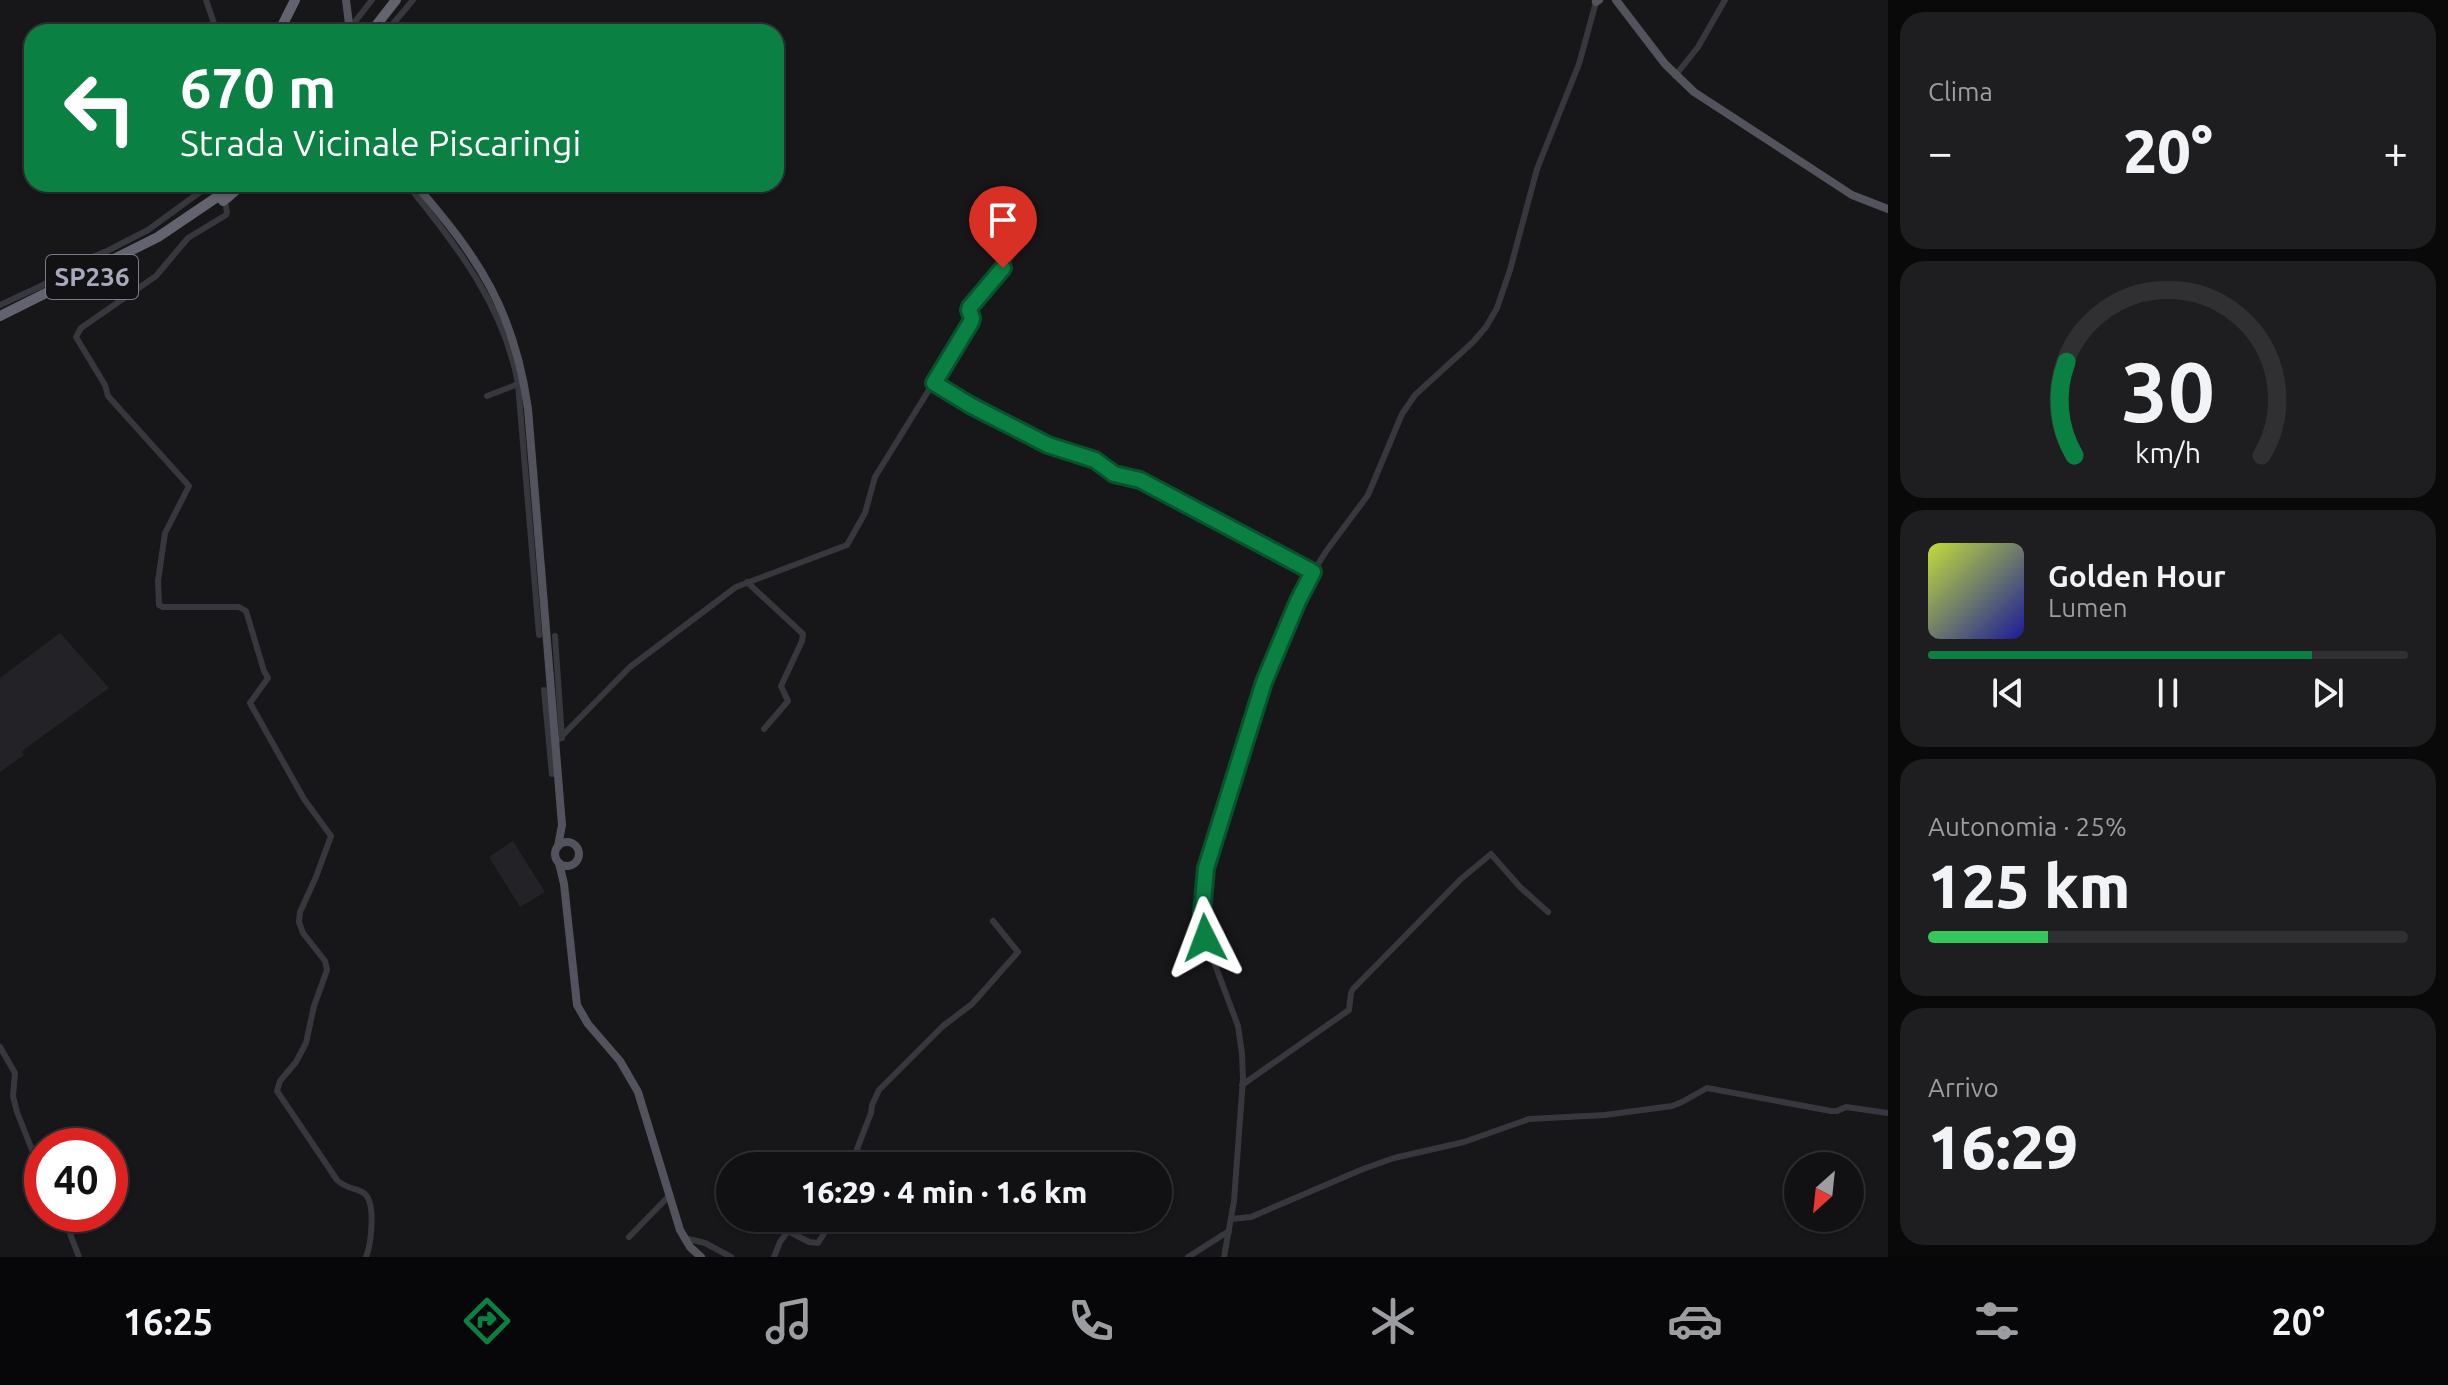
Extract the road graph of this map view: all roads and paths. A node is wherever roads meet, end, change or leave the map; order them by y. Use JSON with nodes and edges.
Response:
{"nodes":[{"id":1,"x":206,"y":0,"type":"edge"},
{"id":2,"x":295,"y":0,"type":"edge"},
{"id":3,"x":346,"y":0,"type":"edge"},
{"id":4,"x":372,"y":0,"type":"edge"},
{"id":5,"x":389,"y":0,"type":"edge"},
{"id":6,"x":396,"y":0,"type":"edge"},
{"id":7,"x":413,"y":0,"type":"edge"},
{"id":8,"x":1616,"y":0,"type":"edge"},
{"id":9,"x":1725,"y":0,"type":"edge"},
{"id":10,"x":1597,"y":1,"type":"edge"},
{"id":11,"x":214,"y":24,"type":"edge"},
{"id":12,"x":283,"y":24,"type":"edge"},
{"id":13,"x":349,"y":24,"type":"edge"},
{"id":14,"x":354,"y":24,"type":"edge"},
{"id":15,"x":370,"y":24,"type":"edge"},
{"id":16,"x":377,"y":24,"type":"edge"},
{"id":17,"x":393,"y":24,"type":"edge"},
{"id":18,"x":1675,"y":76,"type":"junction"},
{"id":19,"x":200,"y":192,"type":"edge"},
{"id":20,"x":224,"y":192,"type":"edge"},
{"id":21,"x":225,"y":192,"type":"edge"},
{"id":22,"x":227,"y":192,"type":"edge"},
{"id":23,"x":413,"y":192,"type":"edge"},
{"id":24,"x":421,"y":192,"type":"edge"},
{"id":25,"x":1888,"y":209,"type":"edge"},
{"id":26,"x":1033,"y":227,"type":"dead end"},
{"id":27,"x":0,"y":305,"type":"edge"},
{"id":28,"x":0,"y":316,"type":"edge"},
{"id":29,"x":0,"y":323,"type":"edge"},
{"id":30,"x":934,"y":383,"type":"junction"},
{"id":31,"x":518,"y":384,"type":"junction"},
{"id":32,"x":487,"y":396,"type":"dead end"},
{"id":33,"x":536,"y":563,"type":"junction"},
{"id":34,"x":1313,"y":572,"type":"junction"},
{"id":35,"x":744,"y":583,"type":"junction"},
{"id":36,"x":539,"y":635,"type":"dead end"},
{"id":37,"x":555,"y":636,"type":"dead end"},
{"id":38,"x":544,"y":690,"type":"dead end"},
{"id":39,"x":551,"y":723,"type":"junction"},
{"id":40,"x":764,"y":729,"type":"dead end"},
{"id":41,"x":559,"y":740,"type":"junction"},
{"id":42,"x":552,"y":774,"type":"dead end"},
{"id":43,"x":562,"y":825,"type":"junction"},
{"id":44,"x":570,"y":842,"type":"junction"},
{"id":45,"x":558,"y":846,"type":"junction"},
{"id":46,"x":563,"y":865,"type":"junction"},
{"id":47,"x":1548,"y":912,"type":"dead end"},
{"id":48,"x":993,"y":921,"type":"dead end"},
{"id":49,"x":0,"y":1047,"type":"edge"},
{"id":50,"x":1242,"y":1085,"type":"junction"},
{"id":51,"x":1888,"y":1113,"type":"edge"},
{"id":52,"x":24,"y":1130,"type":"edge"},
{"id":53,"x":859,"y":1152,"type":"edge"},
{"id":54,"x":668,"y":1197,"type":"junction"},
{"id":55,"x":1231,"y":1219,"type":"junction"},
{"id":56,"x":1229,"y":1231,"type":"junction"},
{"id":57,"x":69,"y":1232,"type":"edge"},
{"id":58,"x":787,"y":1232,"type":"edge"},
{"id":59,"x":790,"y":1232,"type":"edge"},
{"id":60,"x":825,"y":1232,"type":"edge"},
{"id":61,"x":629,"y":1237,"type":"dead end"},
{"id":62,"x":684,"y":1238,"type":"junction"},
{"id":63,"x":79,"y":1257,"type":"edge"},
{"id":64,"x":366,"y":1257,"type":"edge"},
{"id":65,"x":701,"y":1257,"type":"edge"},
{"id":66,"x":731,"y":1257,"type":"edge"},
{"id":67,"x":774,"y":1257,"type":"edge"},
{"id":68,"x":1188,"y":1257,"type":"edge"},
{"id":69,"x":1224,"y":1257,"type":"edge"}],
"edges":[{"from":1,"to":11,"type":"street"},
{"from":2,"to":12,"type":"highway"},
{"from":3,"to":13,"type":"main road"},
{"from":4,"to":14,"type":"street"},
{"from":5,"to":15,"type":"highway"},
{"from":6,"to":16,"type":"highway"},
{"from":7,"to":17,"type":"street"},
{"from":8,"to":18,"type":"main road"},
{"from":9,"to":18,"type":"street"},
{"from":10,"to":34,"type":"street"},
{"from":18,"to":25,"type":"main road"},
{"from":19,"to":27,"type":"street"},
{"from":20,"to":28,"type":"highway","number":"SP236"},
{"from":21,"to":29,"type":"highway","number":"SP236"},
{"from":22,"to":64,"type":"street"},
{"from":23,"to":31,"type":"street"},
{"from":24,"to":33,"type":"main road"},
{"from":26,"to":30,"type":"street"},
{"from":30,"to":34,"type":"street"},
{"from":30,"to":35,"type":"street"},
{"from":31,"to":32,"type":"street"},
{"from":31,"to":33,"type":"street"},
{"from":33,"to":36,"type":"street"},
{"from":33,"to":39,"type":"main road"},
{"from":34,"to":50,"type":"street"},
{"from":35,"to":40,"type":"street"},
{"from":35,"to":41,"type":"street"},
{"from":37,"to":41,"type":"street"},
{"from":38,"to":39,"type":"street"},
{"from":39,"to":41,"type":"main road"},
{"from":39,"to":42,"type":"street"},
{"from":41,"to":43,"type":"main road"},
{"from":43,"to":44,"type":"main road"},
{"from":43,"to":45,"type":"main road"},
{"from":44,"to":45,"type":"main road"},
{"from":44,"to":46,"type":"main road"},
{"from":45,"to":46,"type":"main road"},
{"from":46,"to":54,"type":"main road"},
{"from":47,"to":50,"type":"street"},
{"from":48,"to":53,"type":"street"},
{"from":49,"to":52,"type":"street"},
{"from":50,"to":55,"type":"street"},
{"from":51,"to":55,"type":"street"},
{"from":54,"to":61,"type":"street"},
{"from":54,"to":62,"type":"main road"},
{"from":55,"to":56,"type":"street"},
{"from":56,"to":68,"type":"street"},
{"from":56,"to":69,"type":"street"},
{"from":57,"to":63,"type":"street"},
{"from":58,"to":67,"type":"street"},
{"from":59,"to":60,"type":"street"},
{"from":62,"to":65,"type":"main road"},
{"from":62,"to":66,"type":"street"}]}
